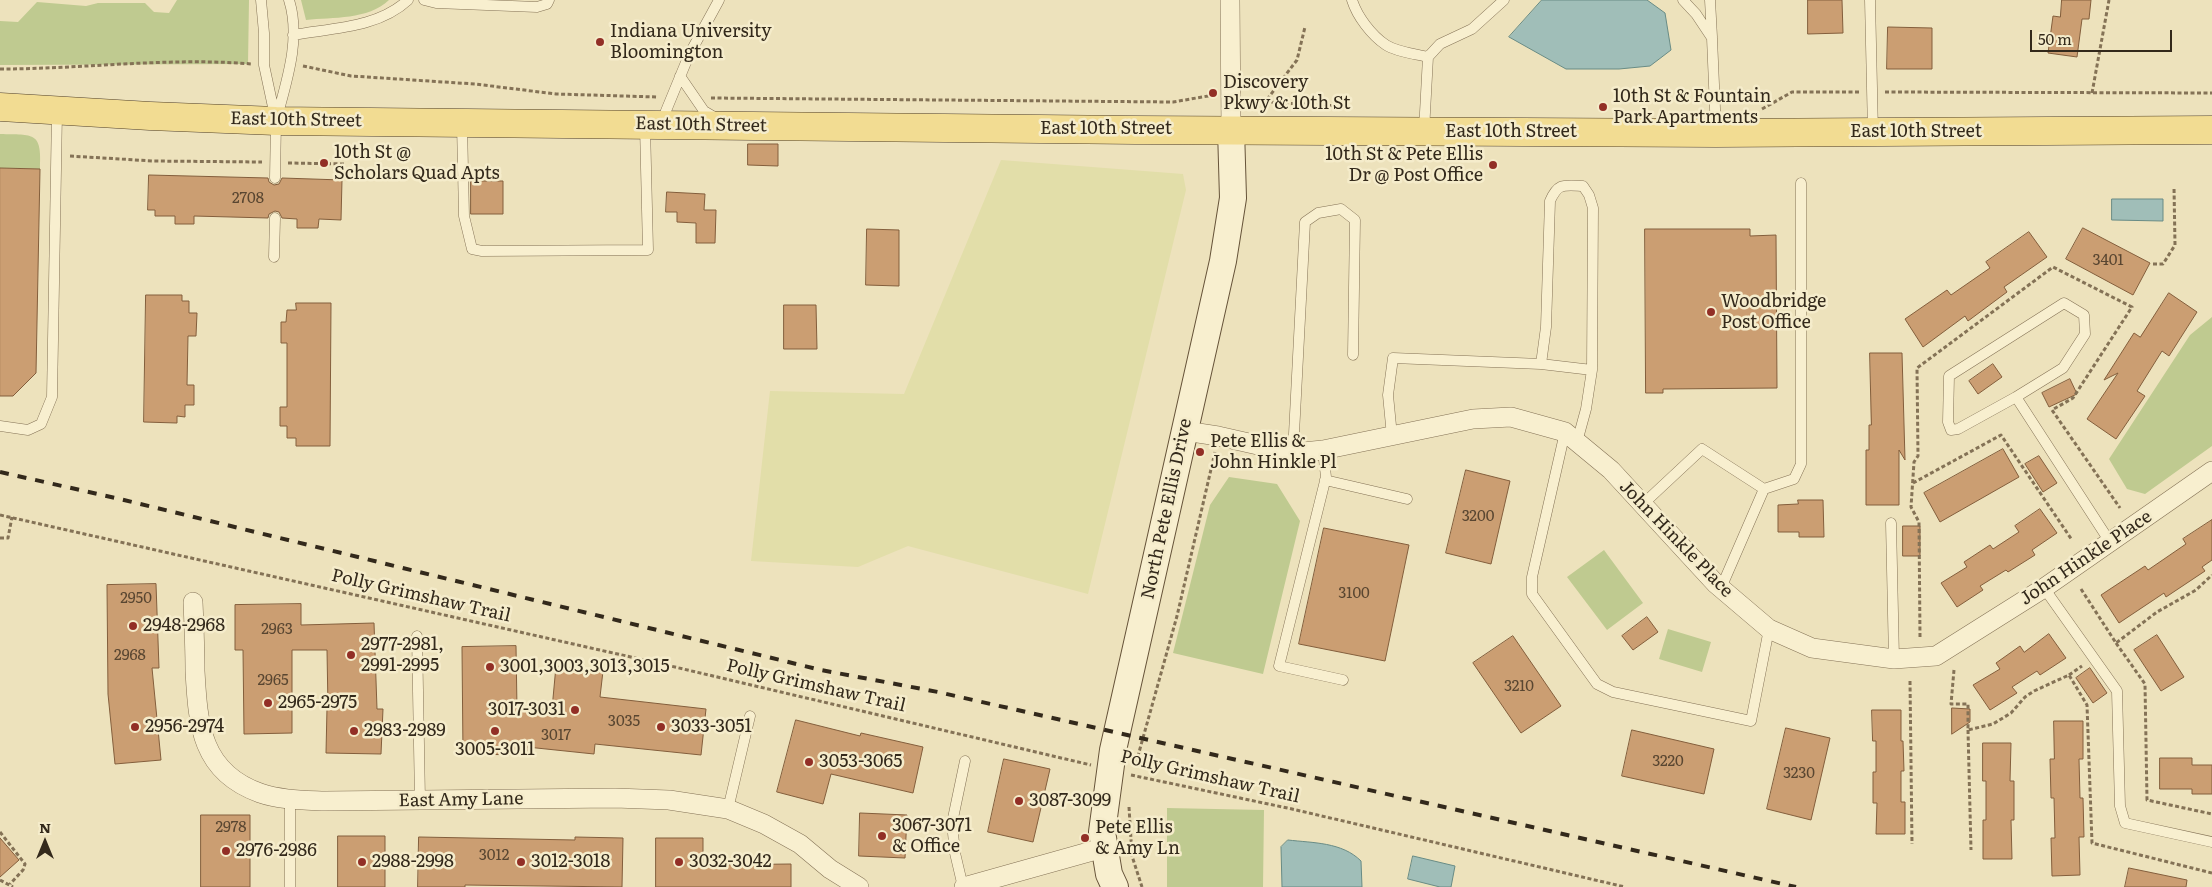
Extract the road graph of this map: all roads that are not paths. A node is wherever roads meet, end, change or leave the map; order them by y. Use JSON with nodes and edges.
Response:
{"nodes":[{"id":1,"x":261,"y":0,"type":"edge"},
{"id":2,"x":289,"y":0,"type":"edge"},
{"id":3,"x":408,"y":0,"type":"edge"},
{"id":4,"x":424,"y":0,"type":"edge"},
{"id":5,"x":549,"y":0,"type":"edge"},
{"id":6,"x":720,"y":0,"type":"edge"},
{"id":7,"x":1230,"y":0,"type":"edge"},
{"id":8,"x":1352,"y":0,"type":"edge"},
{"id":9,"x":1504,"y":0,"type":"edge"},
{"id":10,"x":1683,"y":0,"type":"edge"},
{"id":11,"x":1710,"y":0,"type":"edge"},
{"id":12,"x":1870,"y":0,"type":"edge"},
{"id":13,"x":293,"y":35,"type":"junction"},
{"id":14,"x":1712,"y":38,"type":"junction"},
{"id":15,"x":1428,"y":57,"type":"junction"},
{"id":16,"x":680,"y":76,"type":"junction"},
{"id":17,"x":0,"y":107,"type":"edge"},
{"id":18,"x":57,"y":111,"type":"junction"},
{"id":19,"x":276,"y":120,"type":"junction"},
{"id":20,"x":462,"y":123,"type":"junction"},
{"id":21,"x":652,"y":125,"type":"junction"},
{"id":22,"x":729,"y":126,"type":"junction"},
{"id":23,"x":1231,"y":129,"type":"junction"},
{"id":24,"x":2212,"y":130,"type":"edge"},
{"id":25,"x":1424,"y":132,"type":"junction"},
{"id":26,"x":1873,"y":132,"type":"junction"},
{"id":27,"x":1716,"y":134,"type":"junction"},
{"id":28,"x":275,"y":178,"type":"dead end"},
{"id":29,"x":1801,"y":183,"type":"dead end"},
{"id":30,"x":275,"y":218,"type":"dead end"},
{"id":31,"x":274,"y":257,"type":"dead end"},
{"id":32,"x":1353,"y":355,"type":"dead end"},
{"id":33,"x":1541,"y":364,"type":"junction"},
{"id":34,"x":1592,"y":370,"type":"junction"},
{"id":35,"x":2016,"y":397,"type":"junction"},
{"id":36,"x":0,"y":426,"type":"edge"},
{"id":37,"x":1184,"y":431,"type":"junction"},
{"id":38,"x":1392,"y":436,"type":"junction"},
{"id":39,"x":1571,"y":437,"type":"junction"},
{"id":40,"x":1323,"y":450,"type":"junction"},
{"id":41,"x":1293,"y":453,"type":"junction"},
{"id":42,"x":2212,"y":471,"type":"edge"},
{"id":43,"x":1325,"y":480,"type":"junction"},
{"id":44,"x":1764,"y":489,"type":"junction"},
{"id":45,"x":1407,"y":500,"type":"dead end"},
{"id":46,"x":1642,"y":504,"type":"junction"},
{"id":47,"x":1891,"y":522,"type":"dead end"},
{"id":48,"x":2110,"y":542,"type":"junction"},
{"id":49,"x":1720,"y":588,"type":"junction"},
{"id":50,"x":2044,"y":588,"type":"junction"},
{"id":51,"x":193,"y":602,"type":"dead end"},
{"id":52,"x":1769,"y":629,"type":"junction"},
{"id":53,"x":418,"y":636,"type":"dead end"},
{"id":54,"x":1894,"y":659,"type":"junction"},
{"id":55,"x":1343,"y":680,"type":"dead end"},
{"id":56,"x":750,"y":716,"type":"dead end"},
{"id":57,"x":965,"y":762,"type":"dead end"},
{"id":58,"x":290,"y":799,"type":"junction"},
{"id":59,"x":420,"y":800,"type":"junction"},
{"id":60,"x":728,"y":809,"type":"junction"},
{"id":61,"x":2212,"y":842,"type":"edge"},
{"id":62,"x":1103,"y":848,"type":"junction"},
{"id":63,"x":290,"y":887,"type":"edge"},
{"id":64,"x":860,"y":887,"type":"edge"},
{"id":65,"x":963,"y":887,"type":"edge"},
{"id":66,"x":1115,"y":887,"type":"edge"}],
"edges":[{"from":1,"to":19,"type":"lane"},
{"from":2,"to":13,"type":"lane"},
{"from":3,"to":13,"type":"lane"},
{"from":4,"to":5,"type":"lane"},
{"from":6,"to":16,"type":"lane"},
{"from":7,"to":23,"type":"street"},
{"from":8,"to":15,"type":"lane"},
{"from":9,"to":15,"type":"lane"},
{"from":10,"to":14,"type":"lane"},
{"from":11,"to":14,"type":"lane"},
{"from":12,"to":26,"type":"lane"},
{"from":13,"to":19,"type":"lane"},
{"from":14,"to":27,"type":"lane"},
{"from":15,"to":25,"type":"lane"},
{"from":16,"to":21,"type":"lane"},
{"from":16,"to":22,"type":"lane"},
{"from":17,"to":18,"type":"main road","name":"East 10th Street"},
{"from":18,"to":19,"type":"main road","name":"East 10th Street"},
{"from":18,"to":36,"type":"lane"},
{"from":19,"to":20,"type":"main road","name":"East 10th Street"},
{"from":19,"to":28,"type":"lane"},
{"from":20,"to":21,"type":"main road","name":"East 10th Street"},
{"from":20,"to":21,"type":"lane"},
{"from":21,"to":22,"type":"main road","name":"East 10th Street"},
{"from":22,"to":23,"type":"main road","name":"East 10th Street"},
{"from":23,"to":25,"type":"main road","name":"East 10th Street"},
{"from":23,"to":37,"type":"street","name":"North Pete Ellis Drive"},
{"from":24,"to":26,"type":"main road","name":"East 10th Street"},
{"from":25,"to":27,"type":"main road","name":"East 10th Street"},
{"from":26,"to":27,"type":"main road","name":"East 10th Street"},
{"from":29,"to":44,"type":"lane"},
{"from":30,"to":31,"type":"lane"},
{"from":32,"to":41,"type":"lane"},
{"from":33,"to":34,"type":"lane"},
{"from":33,"to":34,"type":"lane"},
{"from":33,"to":38,"type":"lane"},
{"from":34,"to":39,"type":"lane"},
{"from":35,"to":35,"type":"lane"},
{"from":35,"to":48,"type":"lane"},
{"from":37,"to":41,"type":"street","name":"John Hinkle Place"},
{"from":37,"to":62,"type":"street","name":"North Pete Ellis Drive"},
{"from":38,"to":39,"type":"street","name":"John Hinkle Place"},
{"from":38,"to":40,"type":"street","name":"John Hinkle Place"},
{"from":39,"to":46,"type":"street","name":"John Hinkle Place"},
{"from":39,"to":52,"type":"lane"},
{"from":40,"to":41,"type":"street","name":"John Hinkle Place"},
{"from":40,"to":43,"type":"lane"},
{"from":42,"to":48,"type":"street","name":"John Hinkle Place"},
{"from":43,"to":45,"type":"lane"},
{"from":43,"to":55,"type":"lane"},
{"from":44,"to":46,"type":"lane"},
{"from":44,"to":49,"type":"lane"},
{"from":46,"to":49,"type":"street","name":"John Hinkle Place"},
{"from":47,"to":54,"type":"lane"},
{"from":48,"to":50,"type":"street","name":"John Hinkle Place"},
{"from":49,"to":52,"type":"street","name":"John Hinkle Place"},
{"from":50,"to":54,"type":"street","name":"John Hinkle Place"},
{"from":50,"to":61,"type":"lane"},
{"from":51,"to":58,"type":"street","name":"East Amy Lane"},
{"from":52,"to":54,"type":"street","name":"John Hinkle Place"},
{"from":53,"to":59,"type":"lane"},
{"from":56,"to":60,"type":"lane"},
{"from":57,"to":65,"type":"lane"},
{"from":58,"to":59,"type":"street","name":"East Amy Lane"},
{"from":58,"to":63,"type":"lane"},
{"from":59,"to":60,"type":"street","name":"East Amy Lane"},
{"from":60,"to":64,"type":"street","name":"East Amy Lane"},
{"from":62,"to":65,"type":"street"},
{"from":62,"to":66,"type":"street","name":"North Pete Ellis Drive"}]}
